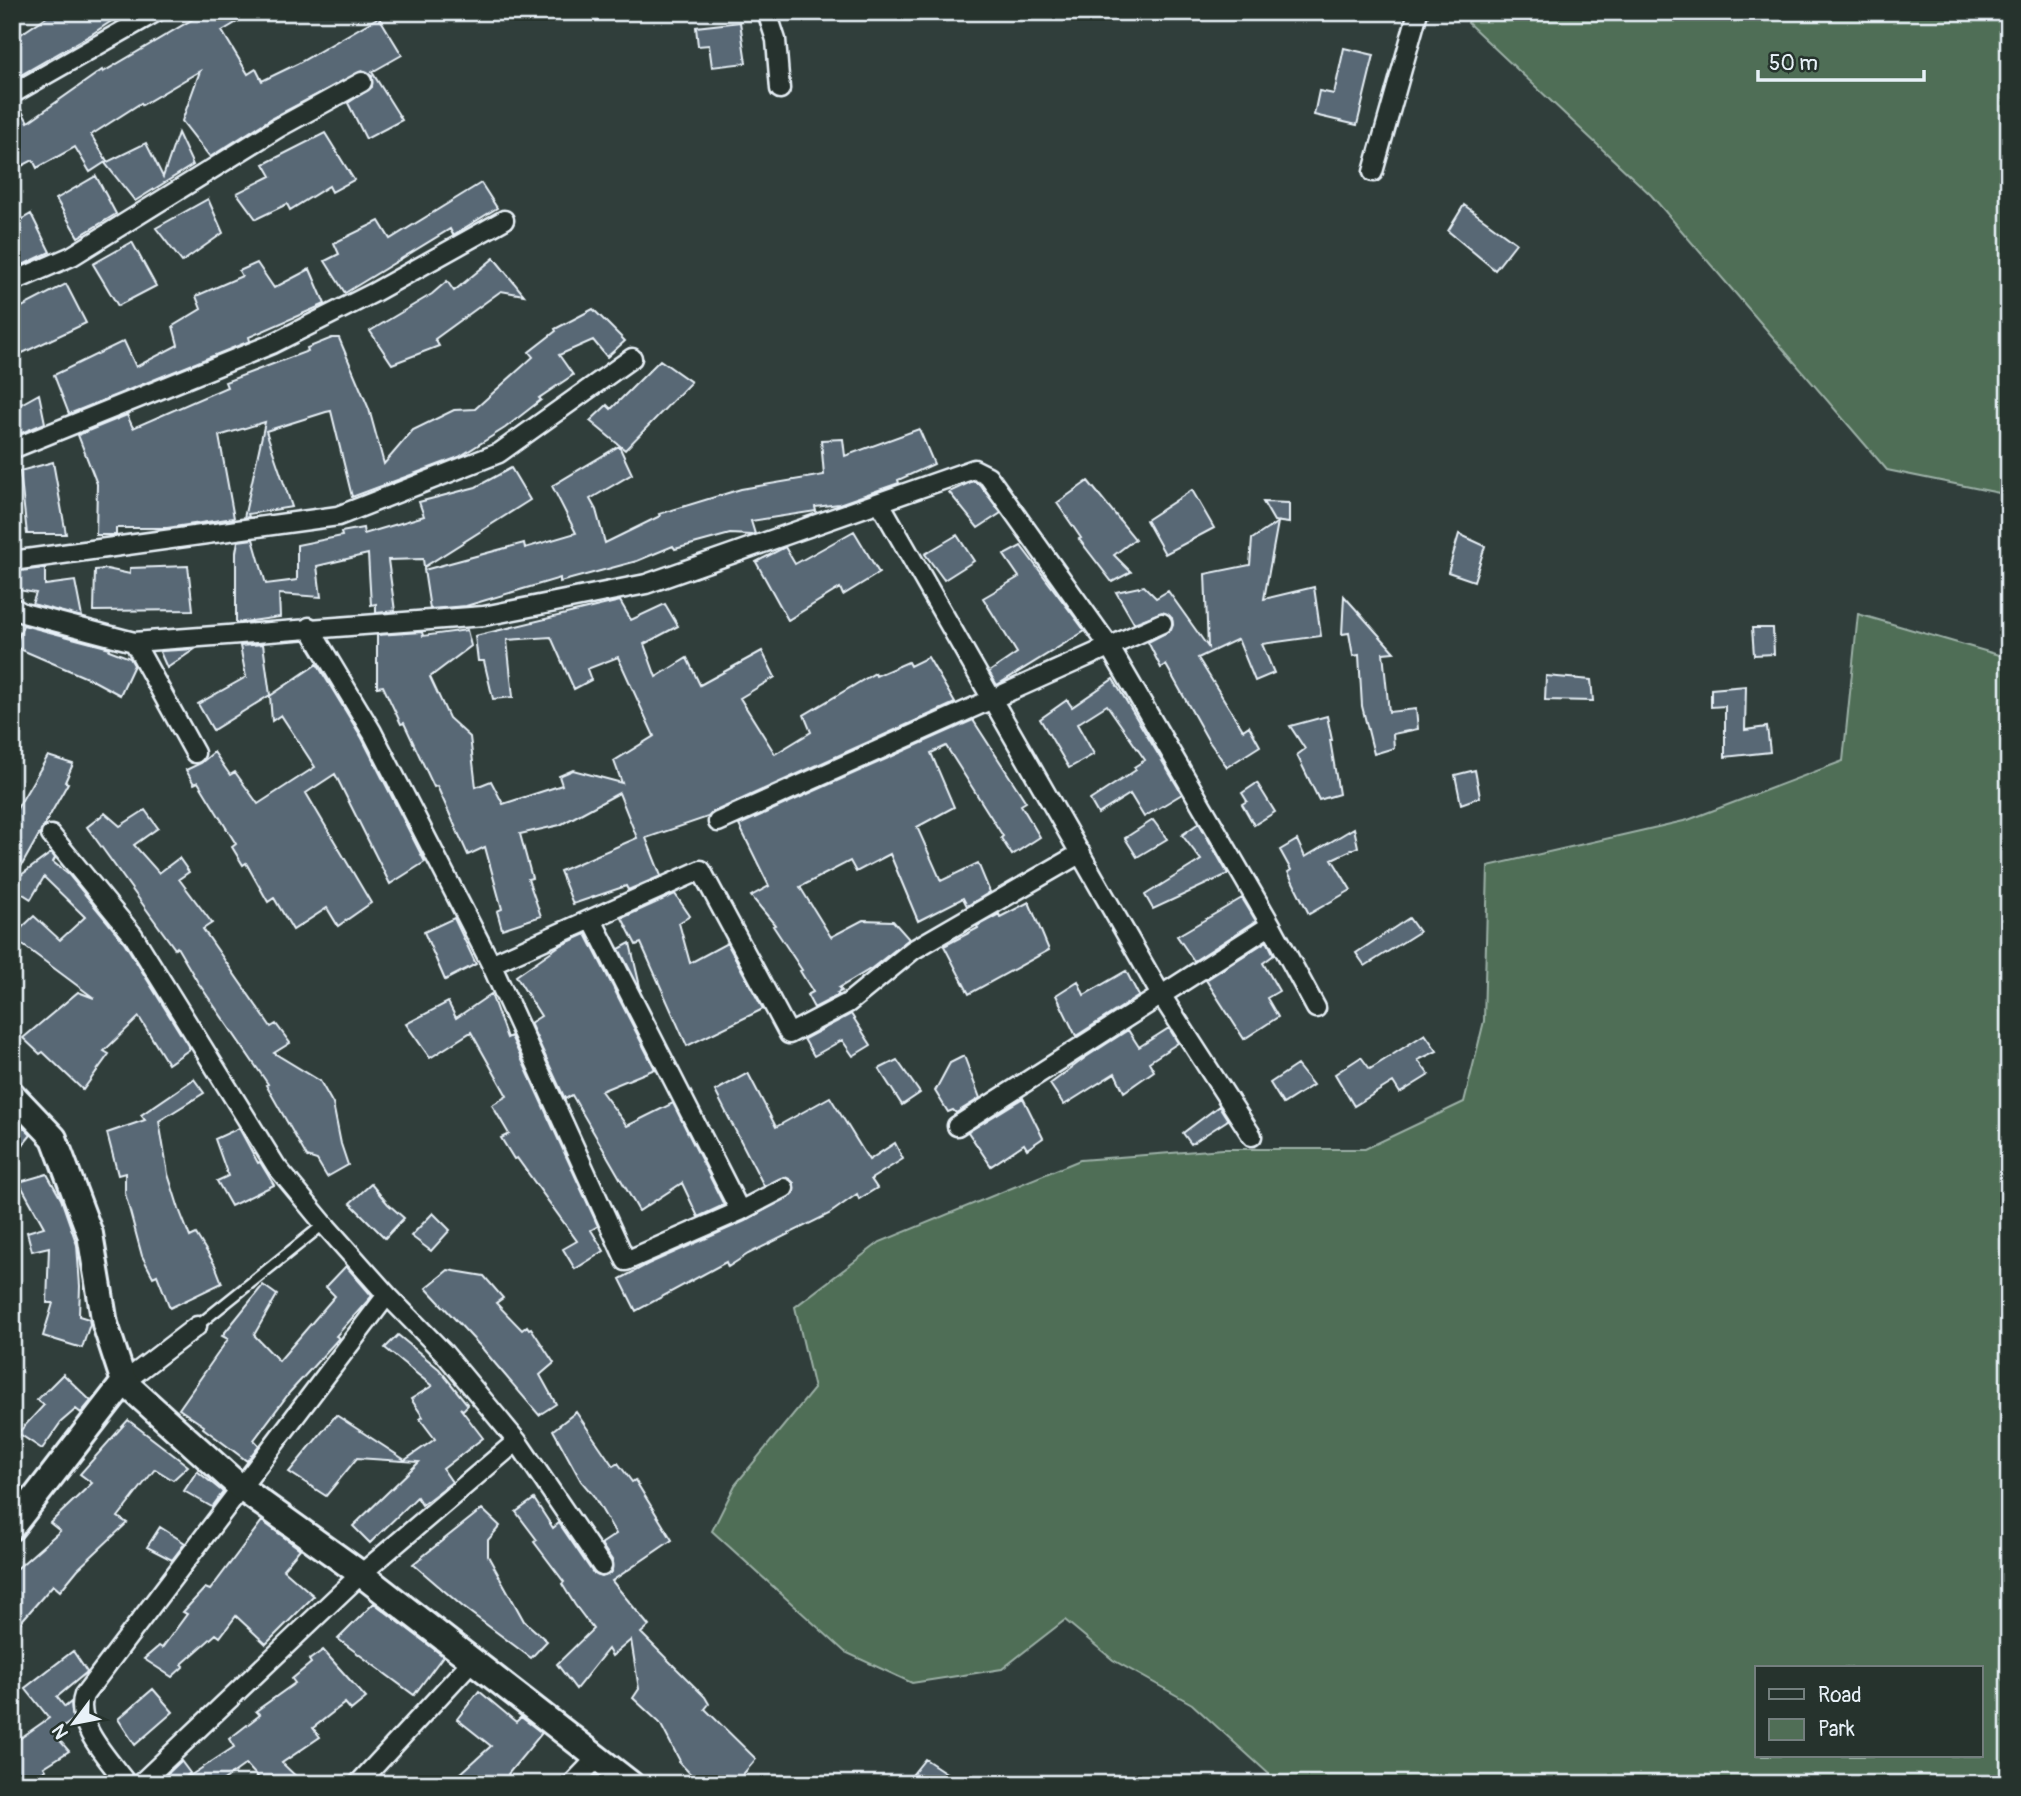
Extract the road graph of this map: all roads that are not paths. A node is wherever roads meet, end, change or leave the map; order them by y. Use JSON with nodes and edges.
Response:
{"nodes":[{"id":1,"x":156,"y":12,"type":"edge"},
{"id":2,"x":767,"y":12,"type":"edge"},
{"id":3,"x":1418,"y":12,"type":"edge"},
{"id":4,"x":362,"y":82,"type":"dead end"},
{"id":5,"x":779,"y":89,"type":"dead end"},
{"id":6,"x":12,"y":94,"type":"edge"},
{"id":7,"x":1373,"y":172,"type":"dead end"},
{"id":8,"x":504,"y":220,"type":"dead end"},
{"id":9,"x":12,"y":282,"type":"edge"},
{"id":10,"x":632,"y":358,"type":"dead end"},
{"id":11,"x":12,"y":449,"type":"edge"},
{"id":12,"x":880,"y":503,"type":"junction"},
{"id":13,"x":12,"y":561,"type":"edge"},
{"id":14,"x":12,"y":607,"type":"edge"},
{"id":15,"x":1161,"y":623,"type":"dead end"},
{"id":16,"x":309,"y":627,"type":"junction"},
{"id":17,"x":134,"y":642,"type":"junction"},
{"id":18,"x":1109,"y":646,"type":"junction"},
{"id":19,"x":993,"y":697,"type":"junction"},
{"id":20,"x":195,"y":753,"type":"dead end"},
{"id":21,"x":718,"y":822,"type":"dead end"},
{"id":22,"x":51,"y":835,"type":"dead end"},
{"id":23,"x":1081,"y":853,"type":"junction"},
{"id":24,"x":592,"y":920,"type":"junction"},
{"id":25,"x":1271,"y":925,"type":"junction"},
{"id":26,"x":491,"y":964,"type":"junction"},
{"id":27,"x":1161,"y":995,"type":"junction"},
{"id":28,"x":1316,"y":1008,"type":"dead end"},
{"id":29,"x":12,"y":1094,"type":"edge"},
{"id":30,"x":957,"y":1126,"type":"dead end"},
{"id":31,"x":1252,"y":1136,"type":"dead end"},
{"id":32,"x":784,"y":1188,"type":"dead end"},
{"id":33,"x":740,"y":1211,"type":"junction"},
{"id":34,"x":324,"y":1224,"type":"junction"},
{"id":35,"x":387,"y":1295,"type":"junction"},
{"id":36,"x":197,"y":1326,"type":"joint"},
{"id":37,"x":124,"y":1382,"type":"junction"},
{"id":38,"x":517,"y":1441,"type":"junction"},
{"id":39,"x":241,"y":1488,"type":"junction"},
{"id":40,"x":12,"y":1527,"type":"edge"},
{"id":41,"x":602,"y":1566,"type":"dead end"},
{"id":42,"x":361,"y":1574,"type":"junction"},
{"id":43,"x":472,"y":1661,"type":"junction"},
{"id":44,"x":597,"y":1758,"type":"junction"},
{"id":45,"x":127,"y":1784,"type":"edge"},
{"id":46,"x":140,"y":1784,"type":"edge"},
{"id":47,"x":358,"y":1784,"type":"edge"},
{"id":48,"x":572,"y":1784,"type":"edge"},
{"id":49,"x":631,"y":1784,"type":"edge"}],
"edges":[{"from":1,"to":6,"type":"street"},
{"from":2,"to":5,"type":"street"},
{"from":3,"to":7,"type":"street"},
{"from":4,"to":9,"type":"street"},
{"from":8,"to":11,"type":"street"},
{"from":10,"to":13,"type":"street"},
{"from":12,"to":16,"type":"street"},
{"from":12,"to":18,"type":"street"},
{"from":12,"to":19,"type":"street"},
{"from":14,"to":17,"type":"street"},
{"from":15,"to":18,"type":"street"},
{"from":16,"to":17,"type":"street"},
{"from":16,"to":26,"type":"street"},
{"from":17,"to":20,"type":"street"},
{"from":18,"to":19,"type":"street"},
{"from":18,"to":25,"type":"street"},
{"from":19,"to":21,"type":"street"},
{"from":19,"to":23,"type":"street"},
{"from":22,"to":34,"type":"street"},
{"from":23,"to":24,"type":"street"},
{"from":23,"to":27,"type":"street"},
{"from":24,"to":26,"type":"street"},
{"from":24,"to":33,"type":"street"},
{"from":25,"to":27,"type":"street"},
{"from":25,"to":28,"type":"street"},
{"from":26,"to":33,"type":"street"},
{"from":27,"to":30,"type":"street"},
{"from":27,"to":31,"type":"street"},
{"from":29,"to":37,"type":"main road"},
{"from":32,"to":33,"type":"street"},
{"from":34,"to":35,"type":"street"},
{"from":34,"to":36,"type":"lane"},
{"from":35,"to":38,"type":"street"},
{"from":35,"to":39,"type":"street"},
{"from":36,"to":37,"type":"street"},
{"from":37,"to":39,"type":"main road"},
{"from":37,"to":40,"type":"main road"},
{"from":38,"to":41,"type":"street"},
{"from":38,"to":42,"type":"street"},
{"from":39,"to":42,"type":"main road"},
{"from":39,"to":45,"type":"street"},
{"from":42,"to":43,"type":"main road"},
{"from":42,"to":46,"type":"street"},
{"from":43,"to":44,"type":"main road"},
{"from":43,"to":47,"type":"street"},
{"from":44,"to":48,"type":"street"},
{"from":44,"to":49,"type":"main road"}]}
